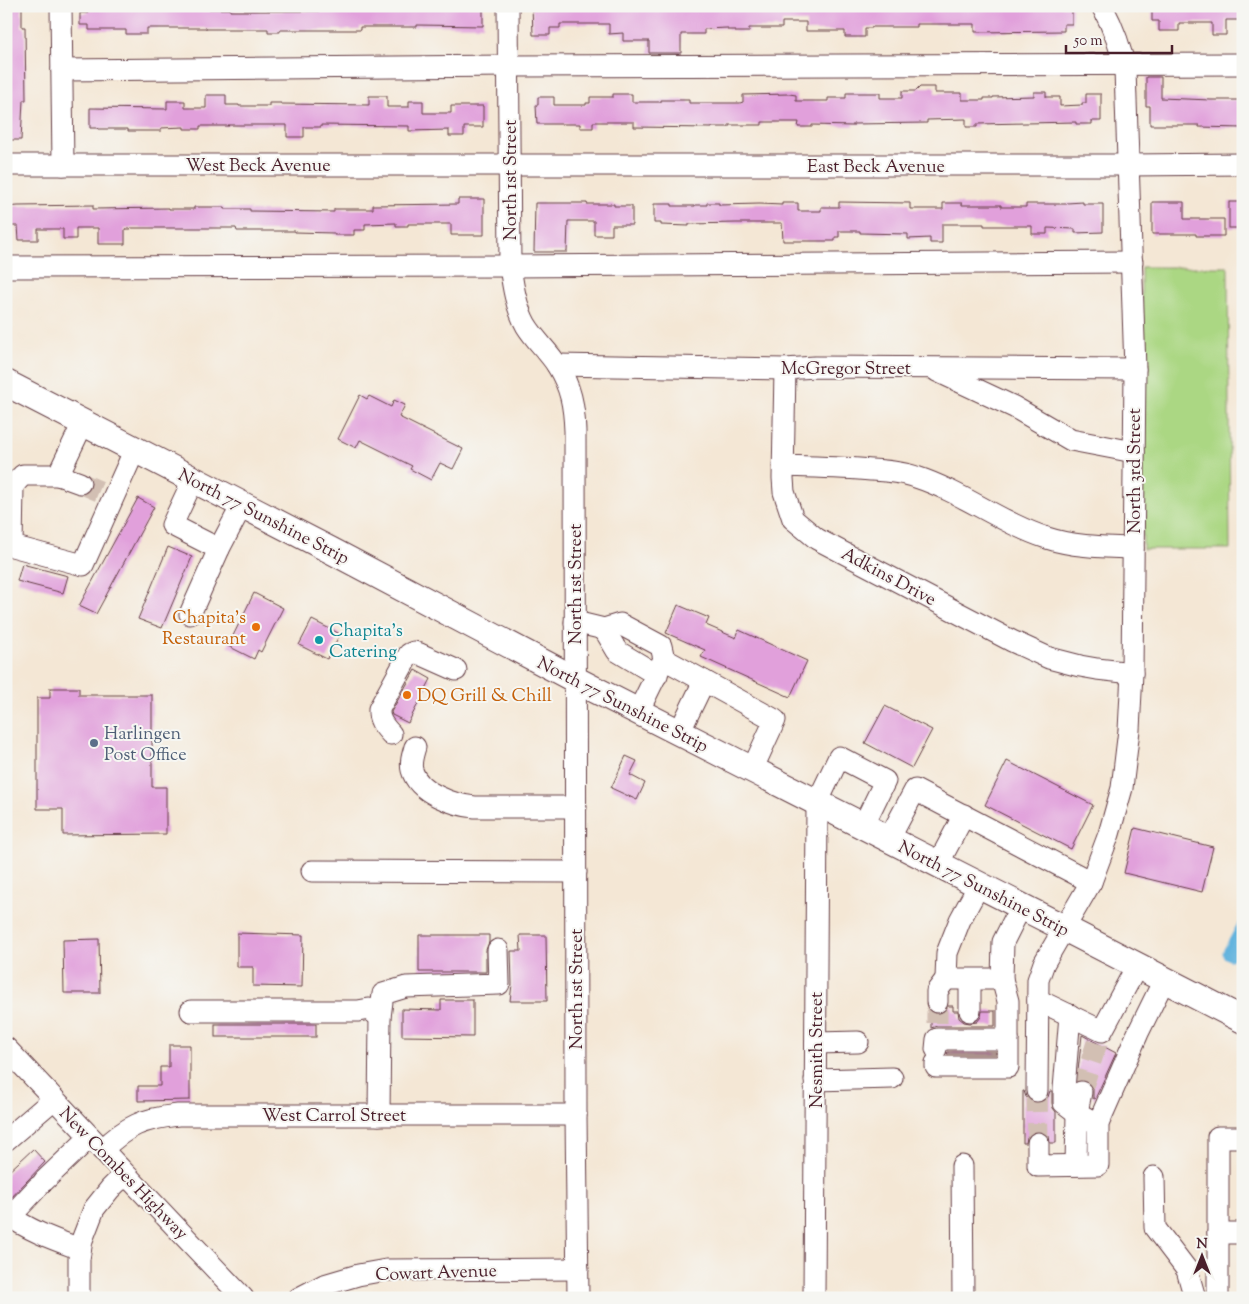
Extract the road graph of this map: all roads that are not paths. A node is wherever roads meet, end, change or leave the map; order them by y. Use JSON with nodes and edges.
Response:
{"nodes":[{"id":1,"x":61,"y":6,"type":"edge"},
{"id":2,"x":508,"y":6,"type":"edge"},
{"id":3,"x":1102,"y":6,"type":"edge"},
{"id":4,"x":1124,"y":64,"type":"junction"},
{"id":5,"x":1243,"y":64,"type":"edge"},
{"id":6,"x":509,"y":66,"type":"junction"},
{"id":7,"x":62,"y":70,"type":"junction"},
{"id":8,"x":1243,"y":164,"type":"edge"},
{"id":9,"x":6,"y":165,"type":"edge"},
{"id":10,"x":63,"y":165,"type":"junction"},
{"id":11,"x":510,"y":166,"type":"junction"},
{"id":12,"x":1129,"y":166,"type":"junction"},
{"id":13,"x":1132,"y":262,"type":"junction"},
{"id":14,"x":510,"y":266,"type":"junction"},
{"id":15,"x":6,"y":268,"type":"edge"},
{"id":16,"x":557,"y":365,"type":"junction"},
{"id":17,"x":785,"y":369,"type":"junction"},
{"id":18,"x":932,"y":369,"type":"junction"},
{"id":19,"x":1135,"y":369,"type":"junction"},
{"id":20,"x":6,"y":383,"type":"edge"},
{"id":21,"x":84,"y":422,"type":"junction"},
{"id":22,"x":135,"y":449,"type":"junction"},
{"id":23,"x":1134,"y":452,"type":"junction"},
{"id":24,"x":783,"y":466,"type":"junction"},
{"id":25,"x":58,"y":475,"type":"junction"},
{"id":26,"x":193,"y":480,"type":"junction"},
{"id":27,"x":97,"y":491,"type":"junction"},
{"id":28,"x":242,"y":505,"type":"junction"},
{"id":29,"x":1133,"y":548,"type":"junction"},
{"id":30,"x":220,"y":549,"type":"junction"},
{"id":31,"x":190,"y":614,"type":"dead end"},
{"id":32,"x":575,"y":622,"type":"junction"},
{"id":33,"x":660,"y":667,"type":"junction"},
{"id":34,"x":456,"y":670,"type":"dead end"},
{"id":35,"x":1132,"y":673,"type":"junction"},
{"id":36,"x":576,"y":680,"type":"junction"},
{"id":37,"x":704,"y":681,"type":"junction"},
{"id":38,"x":638,"y":712,"type":"junction"},
{"id":39,"x":679,"y":733,"type":"junction"},
{"id":40,"x":392,"y":734,"type":"dead end"},
{"id":41,"x":415,"y":747,"type":"dead end"},
{"id":42,"x":752,"y":770,"type":"junction"},
{"id":43,"x":817,"y":803,"type":"junction"},
{"id":44,"x":576,"y":807,"type":"junction"},
{"id":45,"x":964,"y":815,"type":"junction"},
{"id":46,"x":863,"y":826,"type":"junction"},
{"id":47,"x":889,"y":839,"type":"junction"},
{"id":48,"x":938,"y":864,"type":"junction"},
{"id":49,"x":312,"y":871,"type":"dead end"},
{"id":50,"x":576,"y":872,"type":"junction"},
{"id":51,"x":1091,"y":882,"type":"junction"},
{"id":52,"x":979,"y":884,"type":"junction"},
{"id":53,"x":1021,"y":906,"type":"junction"},
{"id":54,"x":1064,"y":928,"type":"junction"},
{"id":55,"x":498,"y":950,"type":"dead end"},
{"id":56,"x":1137,"y":966,"type":"junction"},
{"id":57,"x":946,"y":979,"type":"junction"},
{"id":58,"x":1002,"y":979,"type":"junction"},
{"id":59,"x":970,"y":980,"type":"junction"},
{"id":60,"x":1164,"y":980,"type":"junction"},
{"id":61,"x":285,"y":997,"type":"dead end"},
{"id":62,"x":1038,"y":1000,"type":"junction"},
{"id":63,"x":937,"y":1002,"type":"tunnel mouth"},
{"id":64,"x":190,"y":1011,"type":"dead end"},
{"id":65,"x":374,"y":1013,"type":"junction"},
{"id":66,"x":1070,"y":1015,"type":"junction"},
{"id":67,"x":1243,"y":1020,"type":"edge"},
{"id":68,"x":1103,"y":1030,"type":"junction"},
{"id":69,"x":1138,"y":1033,"type":"junction"},
{"id":70,"x":858,"y":1042,"type":"dead end"},
{"id":71,"x":816,"y":1043,"type":"junction"},
{"id":72,"x":8,"y":1052,"type":"edge"},
{"id":73,"x":892,"y":1078,"type":"dead end"},
{"id":74,"x":815,"y":1080,"type":"junction"},
{"id":75,"x":1037,"y":1091,"type":"tunnel mouth"},
{"id":76,"x":1081,"y":1092,"type":"tunnel mouth"},
{"id":77,"x":54,"y":1099,"type":"junction"},
{"id":78,"x":1077,"y":1113,"type":"junction"},
{"id":79,"x":379,"y":1115,"type":"junction"},
{"id":80,"x":576,"y":1115,"type":"junction"},
{"id":81,"x":1098,"y":1124,"type":"junction"},
{"id":82,"x":1243,"y":1137,"type":"edge"},
{"id":83,"x":6,"y":1140,"type":"edge"},
{"id":84,"x":96,"y":1143,"type":"junction"},
{"id":85,"x":1038,"y":1143,"type":"tunnel mouth"},
{"id":86,"x":1076,"y":1165,"type":"junction"},
{"id":87,"x":962,"y":1166,"type":"dead end"},
{"id":88,"x":128,"y":1177,"type":"junction"},
{"id":89,"x":1154,"y":1177,"type":"dead end"},
{"id":90,"x":8,"y":1215,"type":"edge"},
{"id":91,"x":1218,"y":1233,"type":"junction"},
{"id":92,"x":1243,"y":1233,"type":"edge"},
{"id":93,"x":80,"y":1250,"type":"junction"},
{"id":94,"x":578,"y":1269,"type":"junction"},
{"id":95,"x":79,"y":1298,"type":"edge"},
{"id":96,"x":243,"y":1298,"type":"edge"},
{"id":97,"x":299,"y":1298,"type":"edge"},
{"id":98,"x":578,"y":1298,"type":"edge"},
{"id":99,"x":814,"y":1298,"type":"edge"},
{"id":100,"x":963,"y":1298,"type":"edge"},
{"id":101,"x":1195,"y":1298,"type":"edge"},
{"id":102,"x":1218,"y":1298,"type":"edge"}],
"edges":[{"from":1,"to":7,"type":"street"},
{"from":2,"to":6,"type":"street","name":"North 1st Street"},
{"from":3,"to":4,"type":"street","name":"North 3rd Street"},
{"from":4,"to":5,"type":"street"},
{"from":4,"to":6,"type":"street"},
{"from":4,"to":12,"type":"street","name":"North 3rd Street"},
{"from":6,"to":7,"type":"street"},
{"from":6,"to":11,"type":"street","name":"North 1st Street"},
{"from":7,"to":10,"type":"street"},
{"from":8,"to":12,"type":"street","name":"East Beck Avenue"},
{"from":9,"to":10,"type":"street","name":"West Beck Avenue"},
{"from":10,"to":11,"type":"street","name":"West Beck Avenue"},
{"from":11,"to":12,"type":"street","name":"East Beck Avenue"},
{"from":11,"to":14,"type":"street","name":"North 1st Street"},
{"from":12,"to":13,"type":"street","name":"North 3rd Street"},
{"from":13,"to":14,"type":"street"},
{"from":13,"to":19,"type":"street","name":"North 3rd Street"},
{"from":14,"to":15,"type":"street"},
{"from":14,"to":16,"type":"street","name":"North 1st Street"},
{"from":16,"to":17,"type":"street","name":"McGregor Street"},
{"from":16,"to":32,"type":"street","name":"North 1st Street"},
{"from":17,"to":18,"type":"street","name":"McGregor Street"},
{"from":17,"to":24,"type":"street","name":"Adkins Drive"},
{"from":18,"to":19,"type":"street","name":"McGregor Street"},
{"from":18,"to":23,"type":"street"},
{"from":19,"to":23,"type":"street","name":"North 3rd Street"},
{"from":20,"to":21,"type":"main road","name":"North 77 Sunshine Strip"},
{"from":21,"to":22,"type":"main road","name":"North 77 Sunshine Strip"},
{"from":21,"to":25,"type":"street"},
{"from":22,"to":26,"type":"main road","name":"North 77 Sunshine Strip"},
{"from":22,"to":27,"type":"street"},
{"from":23,"to":29,"type":"street","name":"North 3rd Street"},
{"from":24,"to":29,"type":"street"},
{"from":24,"to":35,"type":"street","name":"Adkins Drive"},
{"from":25,"to":27,"type":"street"},
{"from":25,"to":27,"type":"street"},
{"from":26,"to":28,"type":"main road","name":"North 77 Sunshine Strip"},
{"from":26,"to":30,"type":"street"},
{"from":28,"to":30,"type":"street"},
{"from":28,"to":36,"type":"main road","name":"North 77 Sunshine Strip"},
{"from":29,"to":35,"type":"street","name":"North 3rd Street"},
{"from":30,"to":31,"type":"street"},
{"from":32,"to":33,"type":"street"},
{"from":32,"to":36,"type":"street","name":"North 1st Street"},
{"from":33,"to":37,"type":"street"},
{"from":33,"to":38,"type":"street"},
{"from":34,"to":40,"type":"street"},
{"from":35,"to":51,"type":"street","name":"North 3rd Street"},
{"from":36,"to":38,"type":"main road","name":"North 77 Sunshine Strip"},
{"from":36,"to":44,"type":"street","name":"North 1st Street"},
{"from":37,"to":39,"type":"street"},
{"from":37,"to":42,"type":"street"},
{"from":38,"to":39,"type":"main road","name":"North 77 Sunshine Strip"},
{"from":39,"to":42,"type":"main road","name":"North 77 Sunshine Strip"},
{"from":41,"to":44,"type":"street"},
{"from":42,"to":43,"type":"main road","name":"North 77 Sunshine Strip"},
{"from":43,"to":46,"type":"main road","name":"North 77 Sunshine Strip"},
{"from":43,"to":46,"type":"street"},
{"from":43,"to":71,"type":"street","name":"Nesmith Street"},
{"from":44,"to":50,"type":"street","name":"North 1st Street"},
{"from":45,"to":47,"type":"street"},
{"from":45,"to":48,"type":"street"},
{"from":45,"to":51,"type":"street"},
{"from":46,"to":47,"type":"main road","name":"North 77 Sunshine Strip"},
{"from":47,"to":48,"type":"main road","name":"North 77 Sunshine Strip"},
{"from":48,"to":52,"type":"main road","name":"North 77 Sunshine Strip"},
{"from":49,"to":50,"type":"street"},
{"from":50,"to":80,"type":"street","name":"North 1st Street"},
{"from":51,"to":54,"type":"street","name":"North 3rd Street"},
{"from":52,"to":53,"type":"main road","name":"North 77 Sunshine Strip"},
{"from":52,"to":57,"type":"street"},
{"from":53,"to":54,"type":"main road","name":"North 77 Sunshine Strip"},
{"from":53,"to":58,"type":"street"},
{"from":54,"to":56,"type":"main road","name":"North 77 Sunshine Strip"},
{"from":54,"to":62,"type":"street","name":"North 3rd Street"},
{"from":55,"to":65,"type":"street"},
{"from":56,"to":60,"type":"main road","name":"North 77 Sunshine Strip"},
{"from":56,"to":68,"type":"street"},
{"from":57,"to":59,"type":"street"},
{"from":57,"to":63,"type":"street"},
{"from":58,"to":59,"type":"street"},
{"from":58,"to":59,"type":"street"},
{"from":60,"to":67,"type":"main road","name":"North 77 Sunshine Strip"},
{"from":60,"to":69,"type":"street"},
{"from":61,"to":65,"type":"street"},
{"from":62,"to":66,"type":"street"},
{"from":62,"to":75,"type":"street","name":"North 3rd Street"},
{"from":64,"to":65,"type":"street"},
{"from":65,"to":79,"type":"street"},
{"from":66,"to":68,"type":"street"},
{"from":66,"to":78,"type":"street"},
{"from":68,"to":69,"type":"street"},
{"from":69,"to":81,"type":"street"},
{"from":70,"to":71,"type":"street"},
{"from":71,"to":74,"type":"street","name":"Nesmith Street"},
{"from":72,"to":77,"type":"street","name":"New Combes Highway"},
{"from":73,"to":74,"type":"street"},
{"from":74,"to":99,"type":"street","name":"Nesmith Street"},
{"from":76,"to":78,"type":"street"},
{"from":77,"to":83,"type":"street"},
{"from":77,"to":84,"type":"street","name":"New Combes Highway"},
{"from":78,"to":81,"type":"street"},
{"from":78,"to":86,"type":"street"},
{"from":79,"to":80,"type":"street","name":"West Carrol Street"},
{"from":79,"to":84,"type":"street","name":"West Carrol Street"},
{"from":80,"to":94,"type":"street","name":"North 1st Street"},
{"from":81,"to":86,"type":"street"},
{"from":82,"to":91,"type":"street"},
{"from":84,"to":88,"type":"street","name":"New Combes Highway"},
{"from":84,"to":90,"type":"street","name":"West Carrol Street"},
{"from":85,"to":86,"type":"street"},
{"from":87,"to":100,"type":"street"},
{"from":88,"to":93,"type":"street"},
{"from":88,"to":96,"type":"street","name":"New Combes Highway"},
{"from":89,"to":101,"type":"street"},
{"from":90,"to":93,"type":"street"},
{"from":91,"to":92,"type":"street"},
{"from":91,"to":102,"type":"street"},
{"from":93,"to":95,"type":"street"},
{"from":94,"to":97,"type":"street","name":"Cowart Avenue"},
{"from":94,"to":98,"type":"street","name":"North 1st Street"}]}
